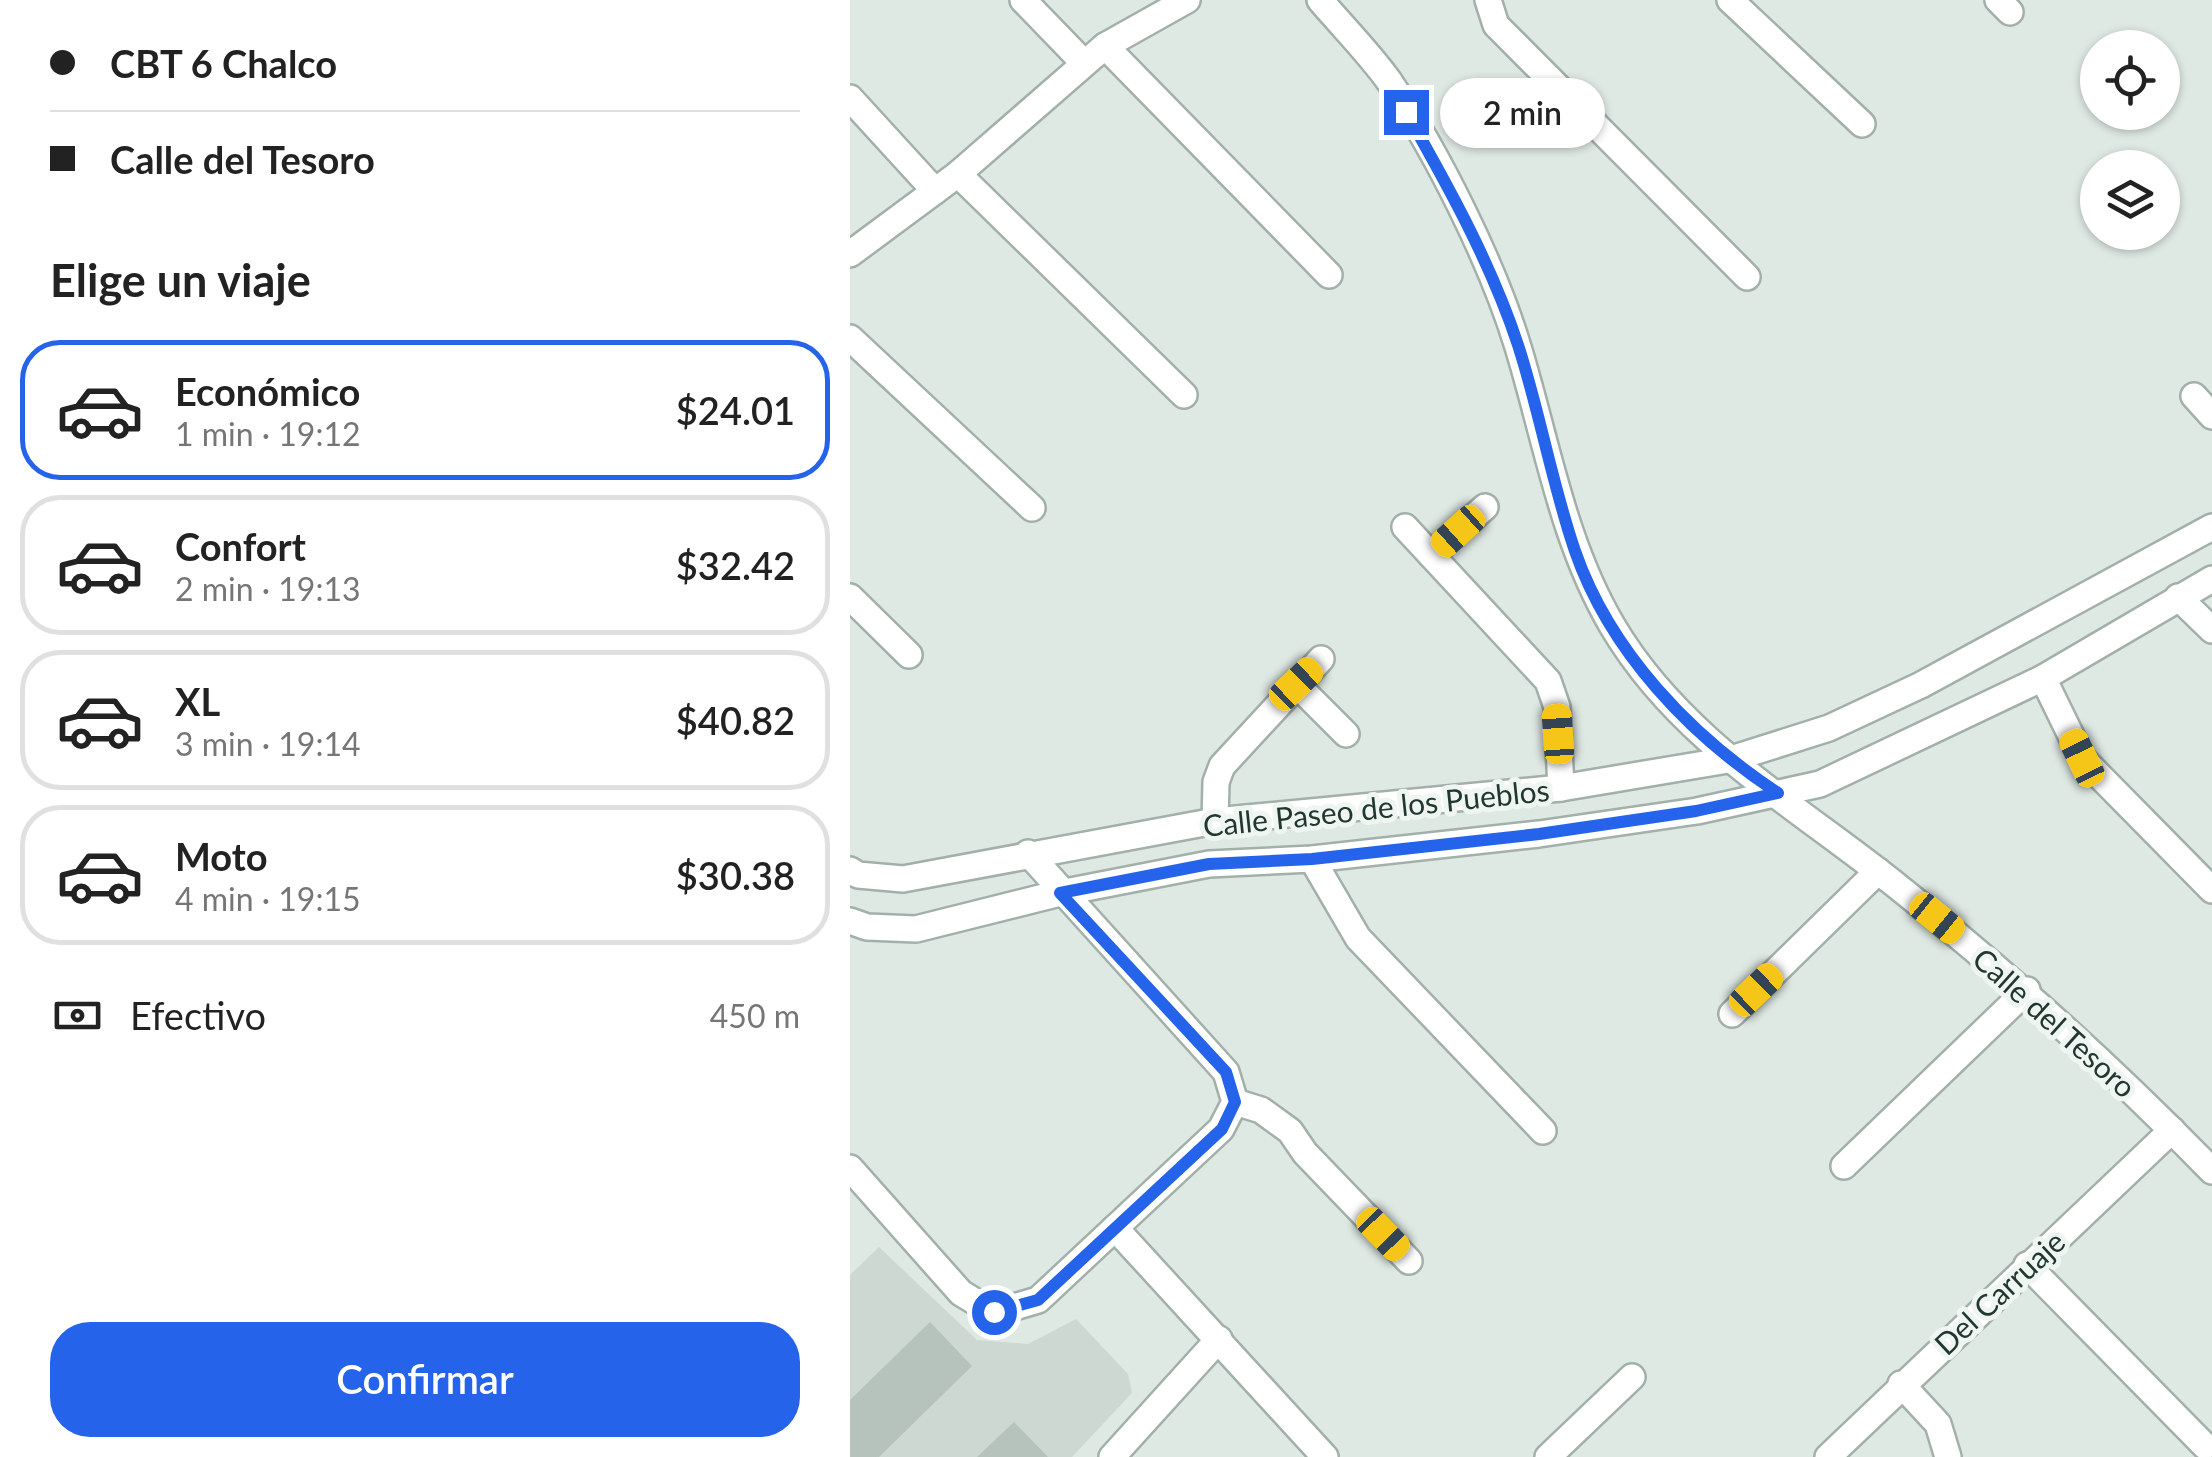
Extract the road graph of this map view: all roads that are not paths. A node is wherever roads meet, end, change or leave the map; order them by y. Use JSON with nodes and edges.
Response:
{"nodes":[{"id":1,"x":1024,"y":0,"type":"edge"},
{"id":2,"x":1187,"y":0,"type":"edge"},
{"id":3,"x":1320,"y":0,"type":"edge"},
{"id":4,"x":1488,"y":0,"type":"edge"},
{"id":5,"x":1730,"y":0,"type":"edge"},
{"id":6,"x":1105,"y":46,"type":"junction"},
{"id":7,"x":1084,"y":63,"type":"junction"},
{"id":8,"x":850,"y":98,"type":"edge"},
{"id":9,"x":1862,"y":124,"type":"dead end"},
{"id":10,"x":958,"y":174,"type":"junction"},
{"id":11,"x":934,"y":191,"type":"junction"},
{"id":12,"x":850,"y":254,"type":"edge"},
{"id":13,"x":1329,"y":274,"type":"dead end"},
{"id":14,"x":1746,"y":277,"type":"dead end"},
{"id":15,"x":850,"y":338,"type":"edge"},
{"id":16,"x":1184,"y":395,"type":"dead end"},
{"id":17,"x":2194,"y":396,"type":"dead end"},
{"id":18,"x":2212,"y":416,"type":"edge"},
{"id":19,"x":1485,"y":507,"type":"dead end"},
{"id":20,"x":1032,"y":508,"type":"dead end"},
{"id":21,"x":1405,"y":526,"type":"dead end"},
{"id":22,"x":2212,"y":527,"type":"edge"},
{"id":23,"x":1432,"y":556,"type":"junction"},
{"id":24,"x":2212,"y":579,"type":"edge"},
{"id":25,"x":850,"y":597,"type":"edge"},
{"id":26,"x":2178,"y":597,"type":"junction"},
{"id":27,"x":2212,"y":630,"type":"edge"},
{"id":28,"x":909,"y":655,"type":"dead end"},
{"id":29,"x":1321,"y":659,"type":"dead end"},
{"id":30,"x":2043,"y":678,"type":"junction"},
{"id":31,"x":1296,"y":684,"type":"junction"},
{"id":32,"x":1346,"y":734,"type":"dead end"},
{"id":33,"x":1728,"y":760,"type":"junction"},
{"id":34,"x":1562,"y":788,"type":"junction"},
{"id":35,"x":1778,"y":793,"type":"junction"},
{"id":36,"x":1215,"y":822,"type":"junction"},
{"id":37,"x":1028,"y":853,"type":"junction"},
{"id":38,"x":1312,"y":859,"type":"junction"},
{"id":39,"x":850,"y":870,"type":"edge"},
{"id":40,"x":1878,"y":871,"type":"junction"},
{"id":41,"x":2212,"y":890,"type":"edge"},
{"id":42,"x":1060,"y":893,"type":"junction"},
{"id":43,"x":850,"y":921,"type":"edge"},
{"id":44,"x":2027,"y":990,"type":"junction"},
{"id":45,"x":1732,"y":1014,"type":"dead end"},
{"id":46,"x":1235,"y":1102,"type":"junction"},
{"id":47,"x":2172,"y":1130,"type":"junction"},
{"id":48,"x":1543,"y":1131,"type":"dead end"},
{"id":49,"x":1844,"y":1166,"type":"dead end"},
{"id":50,"x":850,"y":1168,"type":"edge"},
{"id":51,"x":2212,"y":1170,"type":"edge"},
{"id":52,"x":1115,"y":1228,"type":"junction"},
{"id":53,"x":1409,"y":1261,"type":"dead end"},
{"id":54,"x":2027,"y":1264,"type":"junction"},
{"id":55,"x":1219,"y":1339,"type":"junction"},
{"id":56,"x":1632,"y":1376,"type":"dead end"},
{"id":57,"x":1901,"y":1384,"type":"junction"},
{"id":58,"x":2205,"y":1446,"type":"dead end"},
{"id":59,"x":1112,"y":1457,"type":"edge"},
{"id":60,"x":1325,"y":1457,"type":"edge"},
{"id":61,"x":1548,"y":1457,"type":"edge"},
{"id":62,"x":1828,"y":1457,"type":"edge"},
{"id":63,"x":1948,"y":1457,"type":"edge"}],
"edges":[{"from":1,"to":7,"type":"street"},
{"from":2,"to":6,"type":"street"},
{"from":3,"to":33,"type":"street","name":"Calle del Tesoro"},
{"from":4,"to":14,"type":"street"},
{"from":5,"to":9,"type":"street"},
{"from":6,"to":7,"type":"street"},
{"from":6,"to":13,"type":"street"},
{"from":7,"to":10,"type":"street"},
{"from":8,"to":11,"type":"street"},
{"from":10,"to":11,"type":"street"},
{"from":10,"to":16,"type":"street"},
{"from":11,"to":12,"type":"street"},
{"from":15,"to":20,"type":"street"},
{"from":17,"to":18,"type":"street"},
{"from":19,"to":23,"type":"street"},
{"from":21,"to":23,"type":"street"},
{"from":22,"to":33,"type":"street","name":"Calle Paseo de los Pueblos"},
{"from":23,"to":34,"type":"street"},
{"from":24,"to":26,"type":"street"},
{"from":25,"to":28,"type":"street"},
{"from":26,"to":27,"type":"street"},
{"from":26,"to":30,"type":"street"},
{"from":29,"to":31,"type":"street"},
{"from":30,"to":35,"type":"street"},
{"from":30,"to":41,"type":"street"},
{"from":31,"to":32,"type":"street"},
{"from":31,"to":36,"type":"street"},
{"from":33,"to":34,"type":"street","name":"Calle Paseo de los Pueblos"},
{"from":33,"to":35,"type":"street","name":"Calle del Tesoro"},
{"from":34,"to":36,"type":"street","name":"Calle Paseo de los Pueblos"},
{"from":35,"to":38,"type":"street"},
{"from":35,"to":40,"type":"street","name":"Calle del Tesoro"},
{"from":36,"to":37,"type":"street","name":"Calle Paseo de los Pueblos"},
{"from":37,"to":39,"type":"street","name":"Calle Paseo de los Pueblos"},
{"from":37,"to":42,"type":"street"},
{"from":38,"to":42,"type":"street"},
{"from":38,"to":48,"type":"street"},
{"from":40,"to":44,"type":"street","name":"Calle del Tesoro"},
{"from":40,"to":45,"type":"street"},
{"from":42,"to":43,"type":"street"},
{"from":42,"to":46,"type":"street"},
{"from":44,"to":47,"type":"street","name":"Calle del Tesoro"},
{"from":44,"to":49,"type":"street"},
{"from":46,"to":52,"type":"street"},
{"from":46,"to":53,"type":"street"},
{"from":47,"to":51,"type":"street","name":"Calle del Tesoro"},
{"from":47,"to":54,"type":"street","name":"Del Carruaje"},
{"from":50,"to":52,"type":"street"},
{"from":52,"to":55,"type":"street"},
{"from":54,"to":57,"type":"street","name":"Del Carruaje"},
{"from":54,"to":58,"type":"street"},
{"from":55,"to":59,"type":"street"},
{"from":55,"to":60,"type":"street"},
{"from":56,"to":61,"type":"street"},
{"from":57,"to":62,"type":"street","name":"Del Carruaje"},
{"from":57,"to":63,"type":"street"}]}
